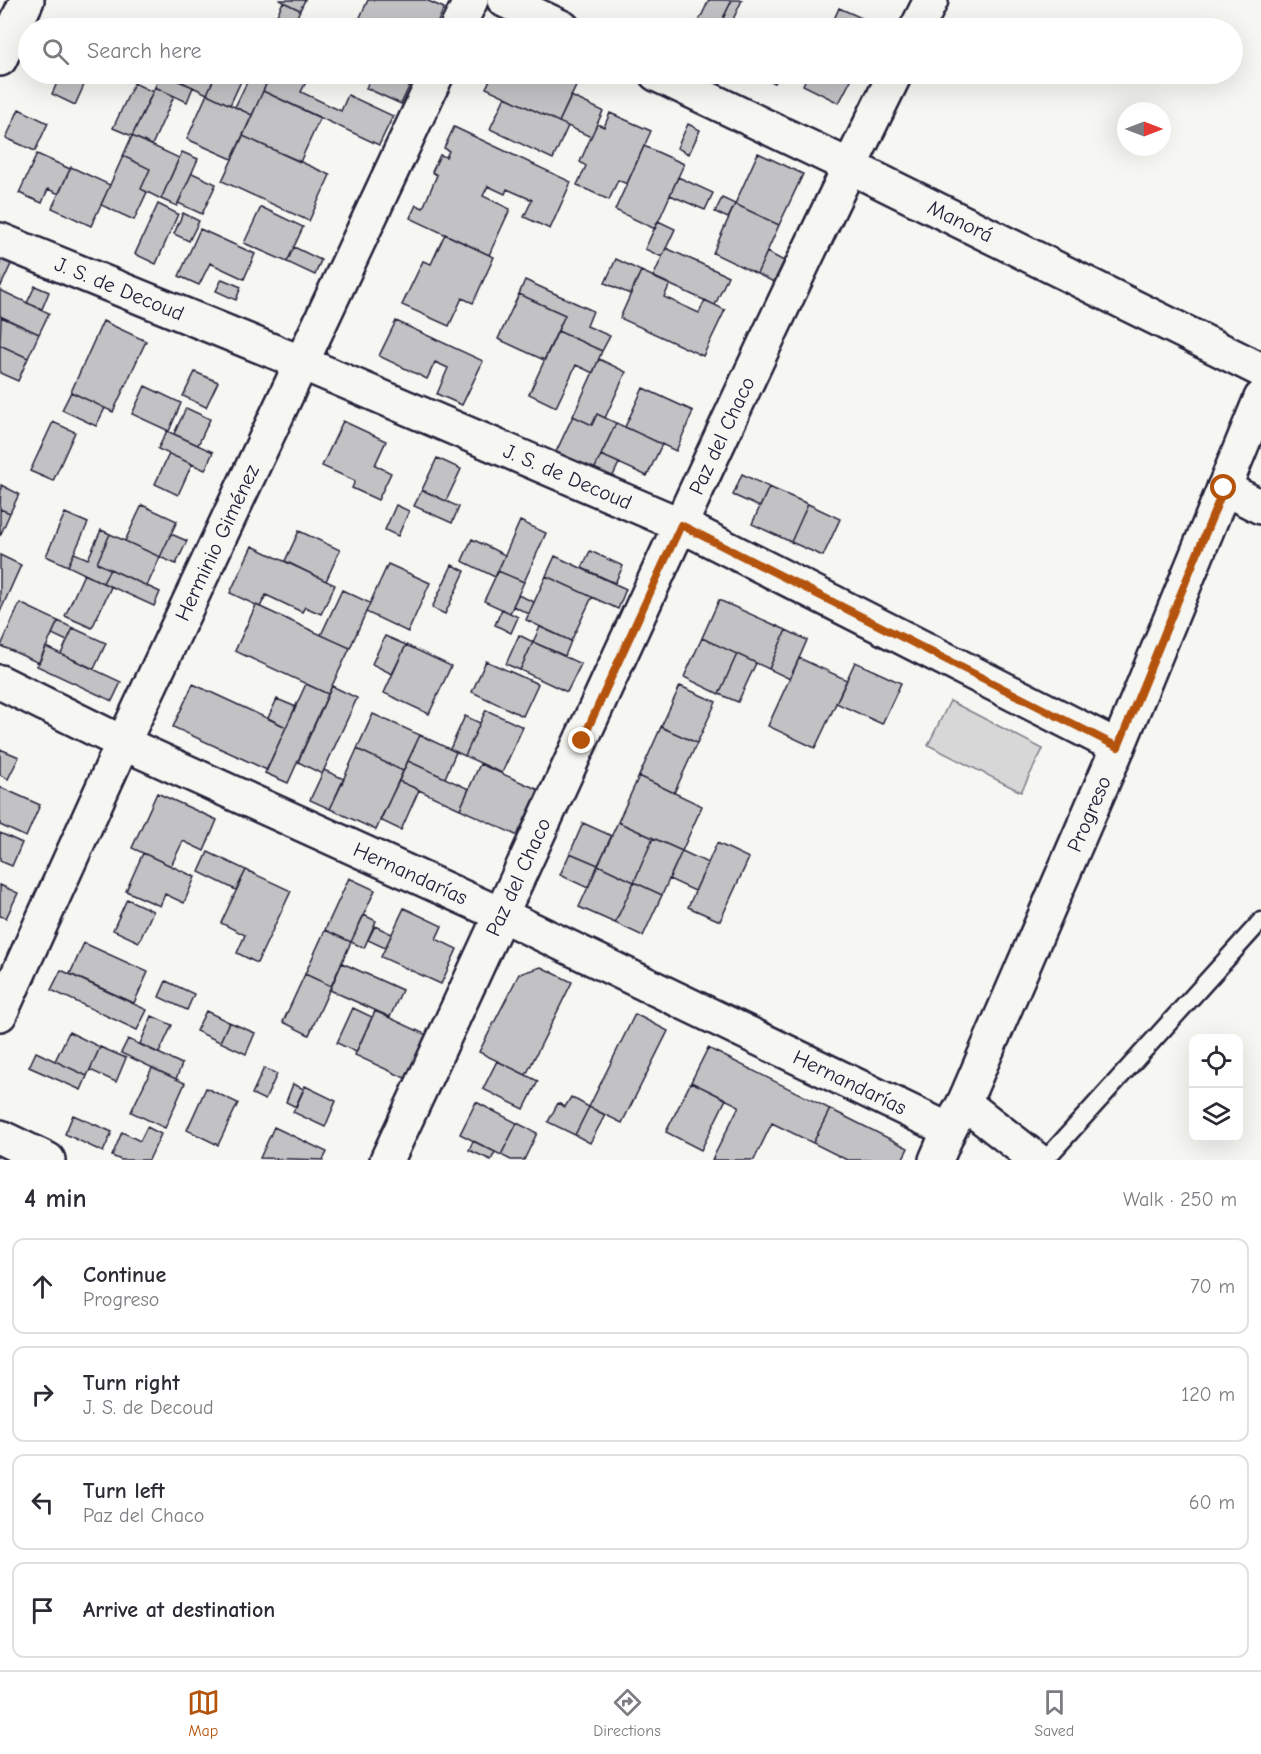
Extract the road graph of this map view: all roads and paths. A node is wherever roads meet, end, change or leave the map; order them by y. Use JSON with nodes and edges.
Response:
{"nodes":[{"id":1,"x":27,"y":0,"type":"edge"},
{"id":2,"x":471,"y":0,"type":"edge"},
{"id":3,"x":504,"y":0,"type":"edge"},
{"id":4,"x":931,"y":0,"type":"edge"},
{"id":5,"x":19,"y":18,"type":"edge"},
{"id":6,"x":462,"y":18,"type":"edge"},
{"id":7,"x":542,"y":18,"type":"edge"},
{"id":8,"x":922,"y":18,"type":"edge"},
{"id":9,"x":18,"y":20,"type":"edge"},
{"id":10,"x":0,"y":60,"type":"edge"},
{"id":11,"x":431,"y":84,"type":"edge"},
{"id":12,"x":677,"y":84,"type":"edge"},
{"id":13,"x":890,"y":84,"type":"edge"},
{"id":14,"x":849,"y":166,"type":"junction"},
{"id":15,"x":0,"y":240,"type":"edge"},
{"id":16,"x":302,"y":363,"type":"junction"},
{"id":17,"x":1261,"y":370,"type":"edge"},
{"id":18,"x":1261,"y":398,"type":"edge"},
{"id":19,"x":1224,"y":488,"type":"junction"},
{"id":20,"x":1261,"y":507,"type":"edge"},
{"id":21,"x":681,"y":525,"type":"junction"},
{"id":22,"x":0,"y":682,"type":"edge"},
{"id":23,"x":123,"y":743,"type":"junction"},
{"id":24,"x":1118,"y":747,"type":"junction"},
{"id":25,"x":502,"y":915,"type":"junction"},
{"id":26,"x":1261,"y":921,"type":"edge"},
{"id":27,"x":0,"y":1014,"type":"edge"},
{"id":28,"x":956,"y":1116,"type":"junction"},
{"id":29,"x":0,"y":1137,"type":"edge"},
{"id":30,"x":48,"y":1160,"type":"edge"},
{"id":31,"x":387,"y":1160,"type":"edge"},
{"id":32,"x":936,"y":1160,"type":"edge"},
{"id":33,"x":1037,"y":1160,"type":"edge"},
{"id":34,"x":1045,"y":1160,"type":"edge"}],
"edges":[{"from":1,"to":5,"type":"street"},
{"from":2,"to":6,"type":"street"},
{"from":3,"to":7,"type":"street"},
{"from":4,"to":8,"type":"street"},
{"from":9,"to":10,"type":"street"},
{"from":11,"to":16,"type":"street","name":"Herminio Giménez"},
{"from":12,"to":14,"type":"street","name":"Manorá"},
{"from":13,"to":14,"type":"street","name":"Paz del Chaco"},
{"from":14,"to":17,"type":"street","name":"Manorá"},
{"from":14,"to":21,"type":"street","name":"Paz del Chaco"},
{"from":15,"to":16,"type":"street","name":"J. S. de Decoud"},
{"from":16,"to":21,"type":"street","name":"J. S. de Decoud"},
{"from":16,"to":23,"type":"street","name":"Herminio Giménez"},
{"from":18,"to":19,"type":"street","name":"Progreso"},
{"from":19,"to":20,"type":"street"},
{"from":19,"to":24,"type":"street","name":"Progreso"},
{"from":21,"to":24,"type":"street","name":"J. S. de Decoud"},
{"from":21,"to":25,"type":"street","name":"Paz del Chaco"},
{"from":22,"to":23,"type":"street","name":"Hernandarías"},
{"from":23,"to":25,"type":"street","name":"Hernandarías"},
{"from":23,"to":27,"type":"street","name":"Herminio Giménez"},
{"from":24,"to":28,"type":"street","name":"Progreso"},
{"from":25,"to":28,"type":"street","name":"Hernandarías"},
{"from":25,"to":31,"type":"street","name":"Paz del Chaco"},
{"from":26,"to":34,"type":"lane"},
{"from":28,"to":32,"type":"street","name":"Progreso"},
{"from":28,"to":33,"type":"street","name":"Hernandarías"},
{"from":29,"to":30,"type":"street"}]}
